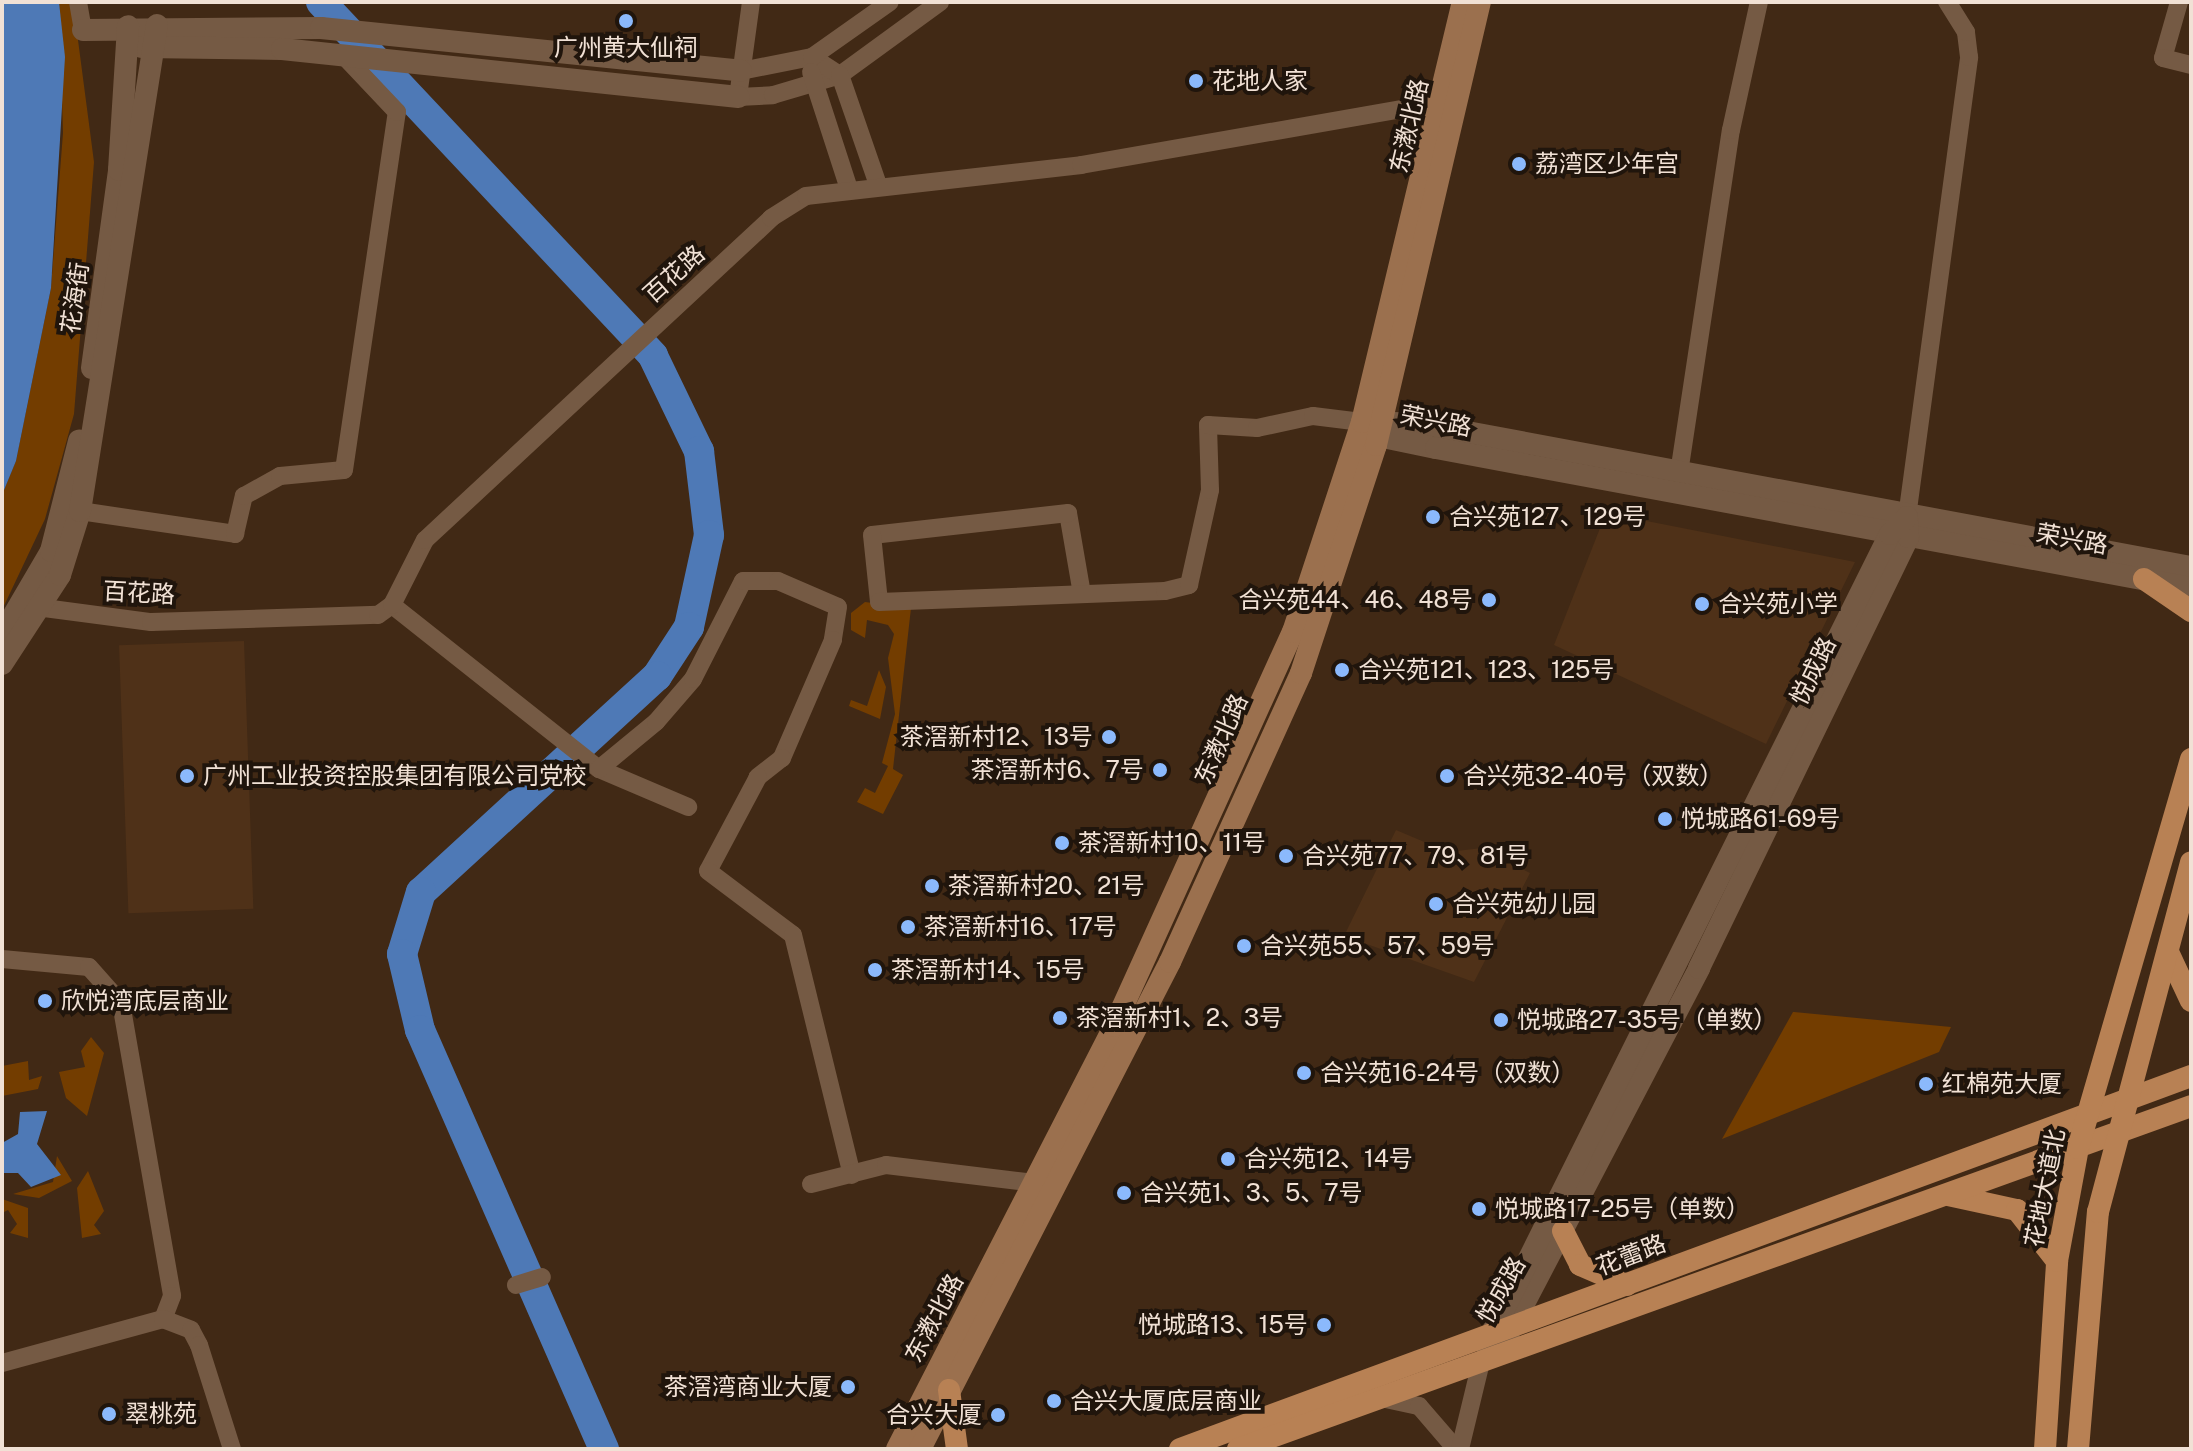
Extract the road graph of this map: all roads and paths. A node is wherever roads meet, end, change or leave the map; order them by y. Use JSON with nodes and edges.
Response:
{"nodes":[{"id":1,"x":78,"y":2,"type":"edge"},
{"id":2,"x":751,"y":2,"type":"edge"},
{"id":3,"x":890,"y":2,"type":"edge"},
{"id":4,"x":940,"y":2,"type":"edge"},
{"id":5,"x":1463,"y":2,"type":"edge"},
{"id":6,"x":1480,"y":2,"type":"edge"},
{"id":7,"x":1759,"y":2,"type":"edge"},
{"id":8,"x":1947,"y":2,"type":"edge"},
{"id":9,"x":2179,"y":2,"type":"edge"},
{"id":10,"x":83,"y":30,"type":"joint"},
{"id":11,"x":156,"y":36,"type":"junction"},
{"id":12,"x":128,"y":37,"type":"junction"},
{"id":13,"x":344,"y":56,"type":"junction"},
{"id":14,"x":812,"y":57,"type":"junction"},
{"id":15,"x":2191,"y":65,"type":"edge"},
{"id":16,"x":741,"y":71,"type":"junction"},
{"id":17,"x":840,"y":75,"type":"junction"},
{"id":18,"x":810,"y":83,"type":"junction"},
{"id":19,"x":738,"y":97,"type":"junction"},
{"id":20,"x":1451,"y":101,"type":"junction"},
{"id":21,"x":878,"y":185,"type":"junction"},
{"id":22,"x":849,"y":189,"type":"junction"},
{"id":23,"x":1374,"y":425,"type":"junction"},
{"id":24,"x":1679,"y":473,"type":"junction"},
{"id":25,"x":80,"y":511,"type":"junction"},
{"id":26,"x":1902,"y":529,"type":"junction"},
{"id":27,"x":2191,"y":567,"type":"edge"},
{"id":28,"x":2144,"y":579,"type":"junction"},
{"id":29,"x":2191,"y":588,"type":"edge"},
{"id":30,"x":1082,"y":594,"type":"junction"},
{"id":31,"x":392,"y":605,"type":"junction"},
{"id":32,"x":32,"y":607,"type":"junction"},
{"id":33,"x":2191,"y":611,"type":"edge"},
{"id":34,"x":2,"y":635,"type":"edge"},
{"id":35,"x":2,"y":664,"type":"edge"},
{"id":36,"x":2191,"y":759,"type":"edge"},
{"id":37,"x":595,"y":766,"type":"junction"},
{"id":38,"x":688,"y":807,"type":"dead end"},
{"id":39,"x":2191,"y":862,"type":"edge"},
{"id":40,"x":2168,"y":952,"type":"junction"},
{"id":41,"x":2,"y":959,"type":"edge"},
{"id":42,"x":2191,"y":1001,"type":"edge"},
{"id":43,"x":2191,"y":1076,"type":"edge"},
{"id":44,"x":2125,"y":1101,"type":"junction"},
{"id":45,"x":2191,"y":1106,"type":"edge"},
{"id":46,"x":2086,"y":1115,"type":"junction"},
{"id":47,"x":2116,"y":1133,"type":"junction"},
{"id":48,"x":2078,"y":1148,"type":"junction"},
{"id":49,"x":852,"y":1175,"type":"junction"},
{"id":50,"x":1035,"y":1183,"type":"junction"},
{"id":51,"x":811,"y":1184,"type":"dead end"},
{"id":52,"x":1943,"y":1194,"type":"junction"},
{"id":53,"x":1563,"y":1231,"type":"junction"},
{"id":54,"x":2057,"y":1261,"type":"junction"},
{"id":55,"x":542,"y":1277,"type":"dead end"},
{"id":56,"x":516,"y":1285,"type":"dead end"},
{"id":57,"x":1627,"y":1285,"type":"junction"},
{"id":58,"x":163,"y":1319,"type":"junction"},
{"id":59,"x":1511,"y":1329,"type":"junction"},
{"id":60,"x":1488,"y":1338,"type":"junction"},
{"id":61,"x":1481,"y":1362,"type":"junction"},
{"id":62,"x":2,"y":1363,"type":"edge"},
{"id":63,"x":949,"y":1390,"type":"junction"},
{"id":64,"x":1381,"y":1398,"type":"junction"},
{"id":65,"x":232,"y":1449,"type":"edge"},
{"id":66,"x":897,"y":1449,"type":"edge"},
{"id":67,"x":920,"y":1449,"type":"edge"},
{"id":68,"x":957,"y":1449,"type":"edge"},
{"id":69,"x":1180,"y":1449,"type":"edge"},
{"id":70,"x":1238,"y":1449,"type":"edge"},
{"id":71,"x":1458,"y":1449,"type":"edge"},
{"id":72,"x":2045,"y":1449,"type":"edge"},
{"id":73,"x":2078,"y":1449,"type":"edge"}],
"edges":[{"from":1,"to":10,"type":"street"},
{"from":2,"to":16,"type":"street"},
{"from":3,"to":14,"type":"street"},
{"from":4,"to":17,"type":"street"},
{"from":5,"to":20,"type":"main road","name":"东漖北路"},
{"from":6,"to":20,"type":"main road","name":"东漖北路"},
{"from":7,"to":24,"type":"street"},
{"from":8,"to":26,"type":"street"},
{"from":9,"to":15,"type":"street"},
{"from":10,"to":12,"type":"street"},
{"from":11,"to":12,"type":"street"},
{"from":11,"to":13,"type":"street"},
{"from":11,"to":16,"type":"street"},
{"from":11,"to":25,"type":"street","name":"花海街"},
{"from":12,"to":32,"type":"street","name":"花海街"},
{"from":13,"to":19,"type":"street"},
{"from":13,"to":25,"type":"street"},
{"from":14,"to":16,"type":"street"},
{"from":14,"to":17,"type":"street"},
{"from":14,"to":18,"type":"street"},
{"from":16,"to":19,"type":"street"},
{"from":17,"to":18,"type":"street"},
{"from":17,"to":21,"type":"street"},
{"from":18,"to":19,"type":"street"},
{"from":18,"to":22,"type":"street"},
{"from":20,"to":21,"type":"street","name":"百花路"},
{"from":20,"to":23,"type":"main road","name":"东漖北路"},
{"from":21,"to":22,"type":"street","name":"百花路"},
{"from":22,"to":31,"type":"street","name":"百花路"},
{"from":23,"to":24,"type":"street","name":"荣兴路"},
{"from":23,"to":26,"type":"street","name":"荣兴路"},
{"from":23,"to":30,"type":"street"},
{"from":23,"to":50,"type":"main road","name":"东漖北路"},
{"from":23,"to":63,"type":"main road","name":"东漖北路"},
{"from":24,"to":26,"type":"street","name":"荣兴路"},
{"from":25,"to":32,"type":"street","name":"花海街"},
{"from":26,"to":27,"type":"street","name":"荣兴路"},
{"from":26,"to":28,"type":"street","name":"荣兴路"},
{"from":26,"to":53,"type":"street","name":"悦成路"},
{"from":26,"to":60,"type":"street","name":"悦成路"},
{"from":28,"to":29,"type":"street","name":"荣兴路"},
{"from":28,"to":33,"type":"main road"},
{"from":30,"to":30,"type":"street"},
{"from":31,"to":32,"type":"street","name":"百花路"},
{"from":31,"to":37,"type":"street"},
{"from":32,"to":34,"type":"street","name":"花海街"},
{"from":32,"to":35,"type":"street","name":"花海街"},
{"from":36,"to":46,"type":"main road","name":"花地大道北"},
{"from":37,"to":38,"type":"street"},
{"from":37,"to":49,"type":"street"},
{"from":39,"to":40,"type":"main road"},
{"from":40,"to":42,"type":"main road"},
{"from":40,"to":44,"type":"main road"},
{"from":41,"to":58,"type":"street"},
{"from":43,"to":44,"type":"main road","name":"花蕾路"},
{"from":44,"to":46,"type":"main road","name":"花蕾路"},
{"from":44,"to":47,"type":"main road"},
{"from":45,"to":47,"type":"main road","name":"花蕾路"},
{"from":46,"to":48,"type":"main road","name":"花地大道北"},
{"from":46,"to":57,"type":"main road","name":"花蕾路"},
{"from":47,"to":48,"type":"main road","name":"花蕾路"},
{"from":47,"to":73,"type":"main road"},
{"from":48,"to":52,"type":"main road","name":"花蕾路"},
{"from":48,"to":54,"type":"main road","name":"花地大道北"},
{"from":49,"to":50,"type":"street"},
{"from":49,"to":51,"type":"street"},
{"from":50,"to":66,"type":"main road","name":"东漖北路"},
{"from":52,"to":54,"type":"main road"},
{"from":52,"to":61,"type":"main road","name":"花蕾路"},
{"from":53,"to":57,"type":"main road"},
{"from":53,"to":59,"type":"street","name":"悦成路"},
{"from":54,"to":72,"type":"main road","name":"花地大道北"},
{"from":55,"to":56,"type":"street"},
{"from":57,"to":59,"type":"main road","name":"花蕾路"},
{"from":58,"to":62,"type":"street"},
{"from":58,"to":65,"type":"street"},
{"from":59,"to":60,"type":"main road","name":"花蕾路"},
{"from":59,"to":61,"type":"street","name":"悦成路"},
{"from":60,"to":61,"type":"street","name":"悦成路"},
{"from":60,"to":69,"type":"main road","name":"花蕾路"},
{"from":61,"to":64,"type":"main road","name":"花蕾路"},
{"from":61,"to":71,"type":"street"},
{"from":63,"to":67,"type":"main road","name":"东漖北路"},
{"from":63,"to":68,"type":"main road"},
{"from":64,"to":70,"type":"main road","name":"花蕾路"},
{"from":64,"to":71,"type":"street"}]}
